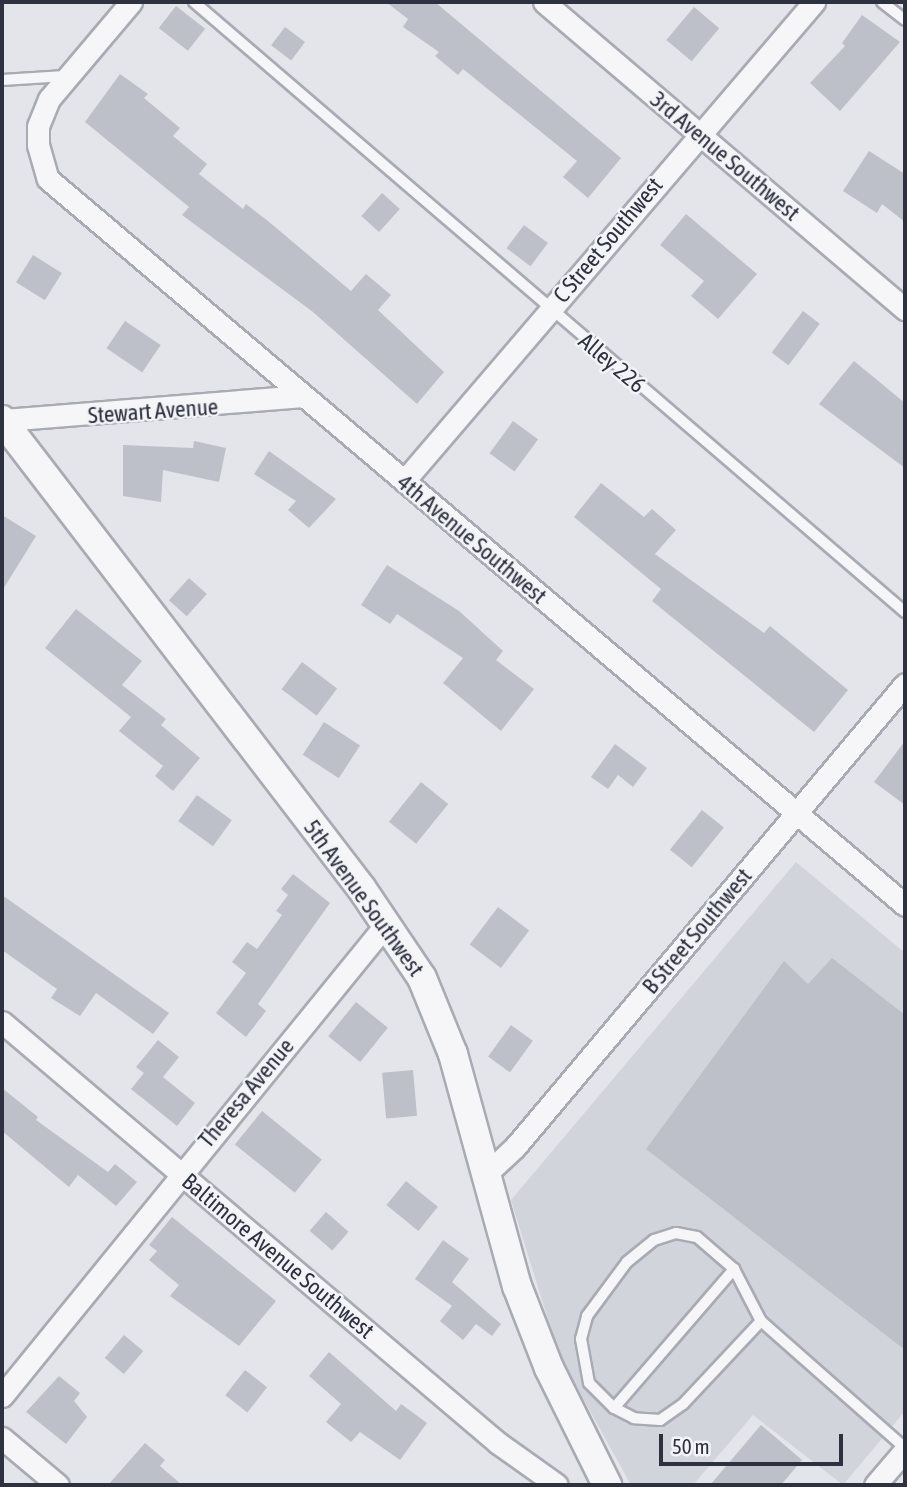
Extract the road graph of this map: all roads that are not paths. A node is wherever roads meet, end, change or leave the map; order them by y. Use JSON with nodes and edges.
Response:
{"nodes":[{"id":1,"x":131,"y":2,"type":"edge"},
{"id":2,"x":194,"y":2,"type":"edge"},
{"id":3,"x":544,"y":2,"type":"edge"},
{"id":4,"x":814,"y":2,"type":"edge"},
{"id":5,"x":882,"y":2,"type":"edge"},
{"id":6,"x":905,"y":20,"type":"edge"},
{"id":7,"x":66,"y":76,"type":"junction"},
{"id":8,"x":2,"y":80,"type":"edge"},
{"id":9,"x":698,"y":132,"type":"junction"},
{"id":10,"x":905,"y":309,"type":"edge"},
{"id":11,"x":549,"y":310,"type":"junction"},
{"id":12,"x":303,"y":396,"type":"junction"},
{"id":13,"x":2,"y":423,"type":"edge"},
{"id":14,"x":404,"y":481,"type":"junction"},
{"id":15,"x":905,"y":612,"type":"edge"},
{"id":16,"x":905,"y":684,"type":"edge"},
{"id":17,"x":797,"y":813,"type":"junction"},
{"id":18,"x":905,"y":905,"type":"edge"},
{"id":19,"x":387,"y":923,"type":"junction"},
{"id":20,"x":2,"y":1022,"type":"edge"},
{"id":21,"x":180,"y":1172,"type":"junction"},
{"id":22,"x":485,"y":1175,"type":"junction"},
{"id":23,"x":734,"y":1269,"type":"junction"},
{"id":24,"x":761,"y":1321,"type":"junction"},
{"id":25,"x":2,"y":1396,"type":"edge"},
{"id":26,"x":614,"y":1408,"type":"junction"},
{"id":27,"x":2,"y":1438,"type":"edge"},
{"id":28,"x":905,"y":1449,"type":"edge"},
{"id":29,"x":58,"y":1485,"type":"edge"},
{"id":30,"x":557,"y":1485,"type":"edge"},
{"id":31,"x":607,"y":1485,"type":"edge"},
{"id":32,"x":875,"y":1485,"type":"edge"}],
"edges":[{"from":1,"to":7,"type":"street"},
{"from":2,"to":11,"type":"lane","name":"Alley 226"},
{"from":3,"to":9,"type":"street","name":"3rd Avenue Southwest"},
{"from":4,"to":9,"type":"street","name":"C Street Southwest"},
{"from":5,"to":6,"type":"lane"},
{"from":7,"to":8,"type":"lane"},
{"from":7,"to":12,"type":"street","name":"4th Avenue Southwest"},
{"from":9,"to":10,"type":"street","name":"3rd Avenue Southwest"},
{"from":9,"to":11,"type":"street","name":"C Street Southwest"},
{"from":11,"to":14,"type":"street","name":"C Street Southwest"},
{"from":11,"to":15,"type":"lane","name":"Alley 226"},
{"from":12,"to":13,"type":"street","name":"Stewart Avenue"},
{"from":12,"to":14,"type":"street","name":"4th Avenue Southwest"},
{"from":13,"to":19,"type":"street","name":"5th Avenue Southwest"},
{"from":14,"to":17,"type":"street","name":"4th Avenue Southwest"},
{"from":16,"to":17,"type":"street","name":"B Street Southwest"},
{"from":17,"to":18,"type":"street","name":"4th Avenue Southwest"},
{"from":17,"to":22,"type":"street","name":"B Street Southwest"},
{"from":19,"to":21,"type":"street","name":"Theresa Avenue"},
{"from":19,"to":22,"type":"street","name":"5th Avenue Southwest"},
{"from":20,"to":21,"type":"street","name":"Baltimore Avenue Southwest"},
{"from":21,"to":25,"type":"street","name":"Theresa Avenue"},
{"from":21,"to":30,"type":"street","name":"Baltimore Avenue Southwest"},
{"from":22,"to":31,"type":"street","name":"5th Avenue Southwest"},
{"from":23,"to":24,"type":"lane"},
{"from":23,"to":26,"type":"lane"},
{"from":23,"to":26,"type":"lane"},
{"from":24,"to":26,"type":"lane"},
{"from":24,"to":28,"type":"lane"},
{"from":27,"to":29,"type":"street"},
{"from":28,"to":32,"type":"street"}]}
